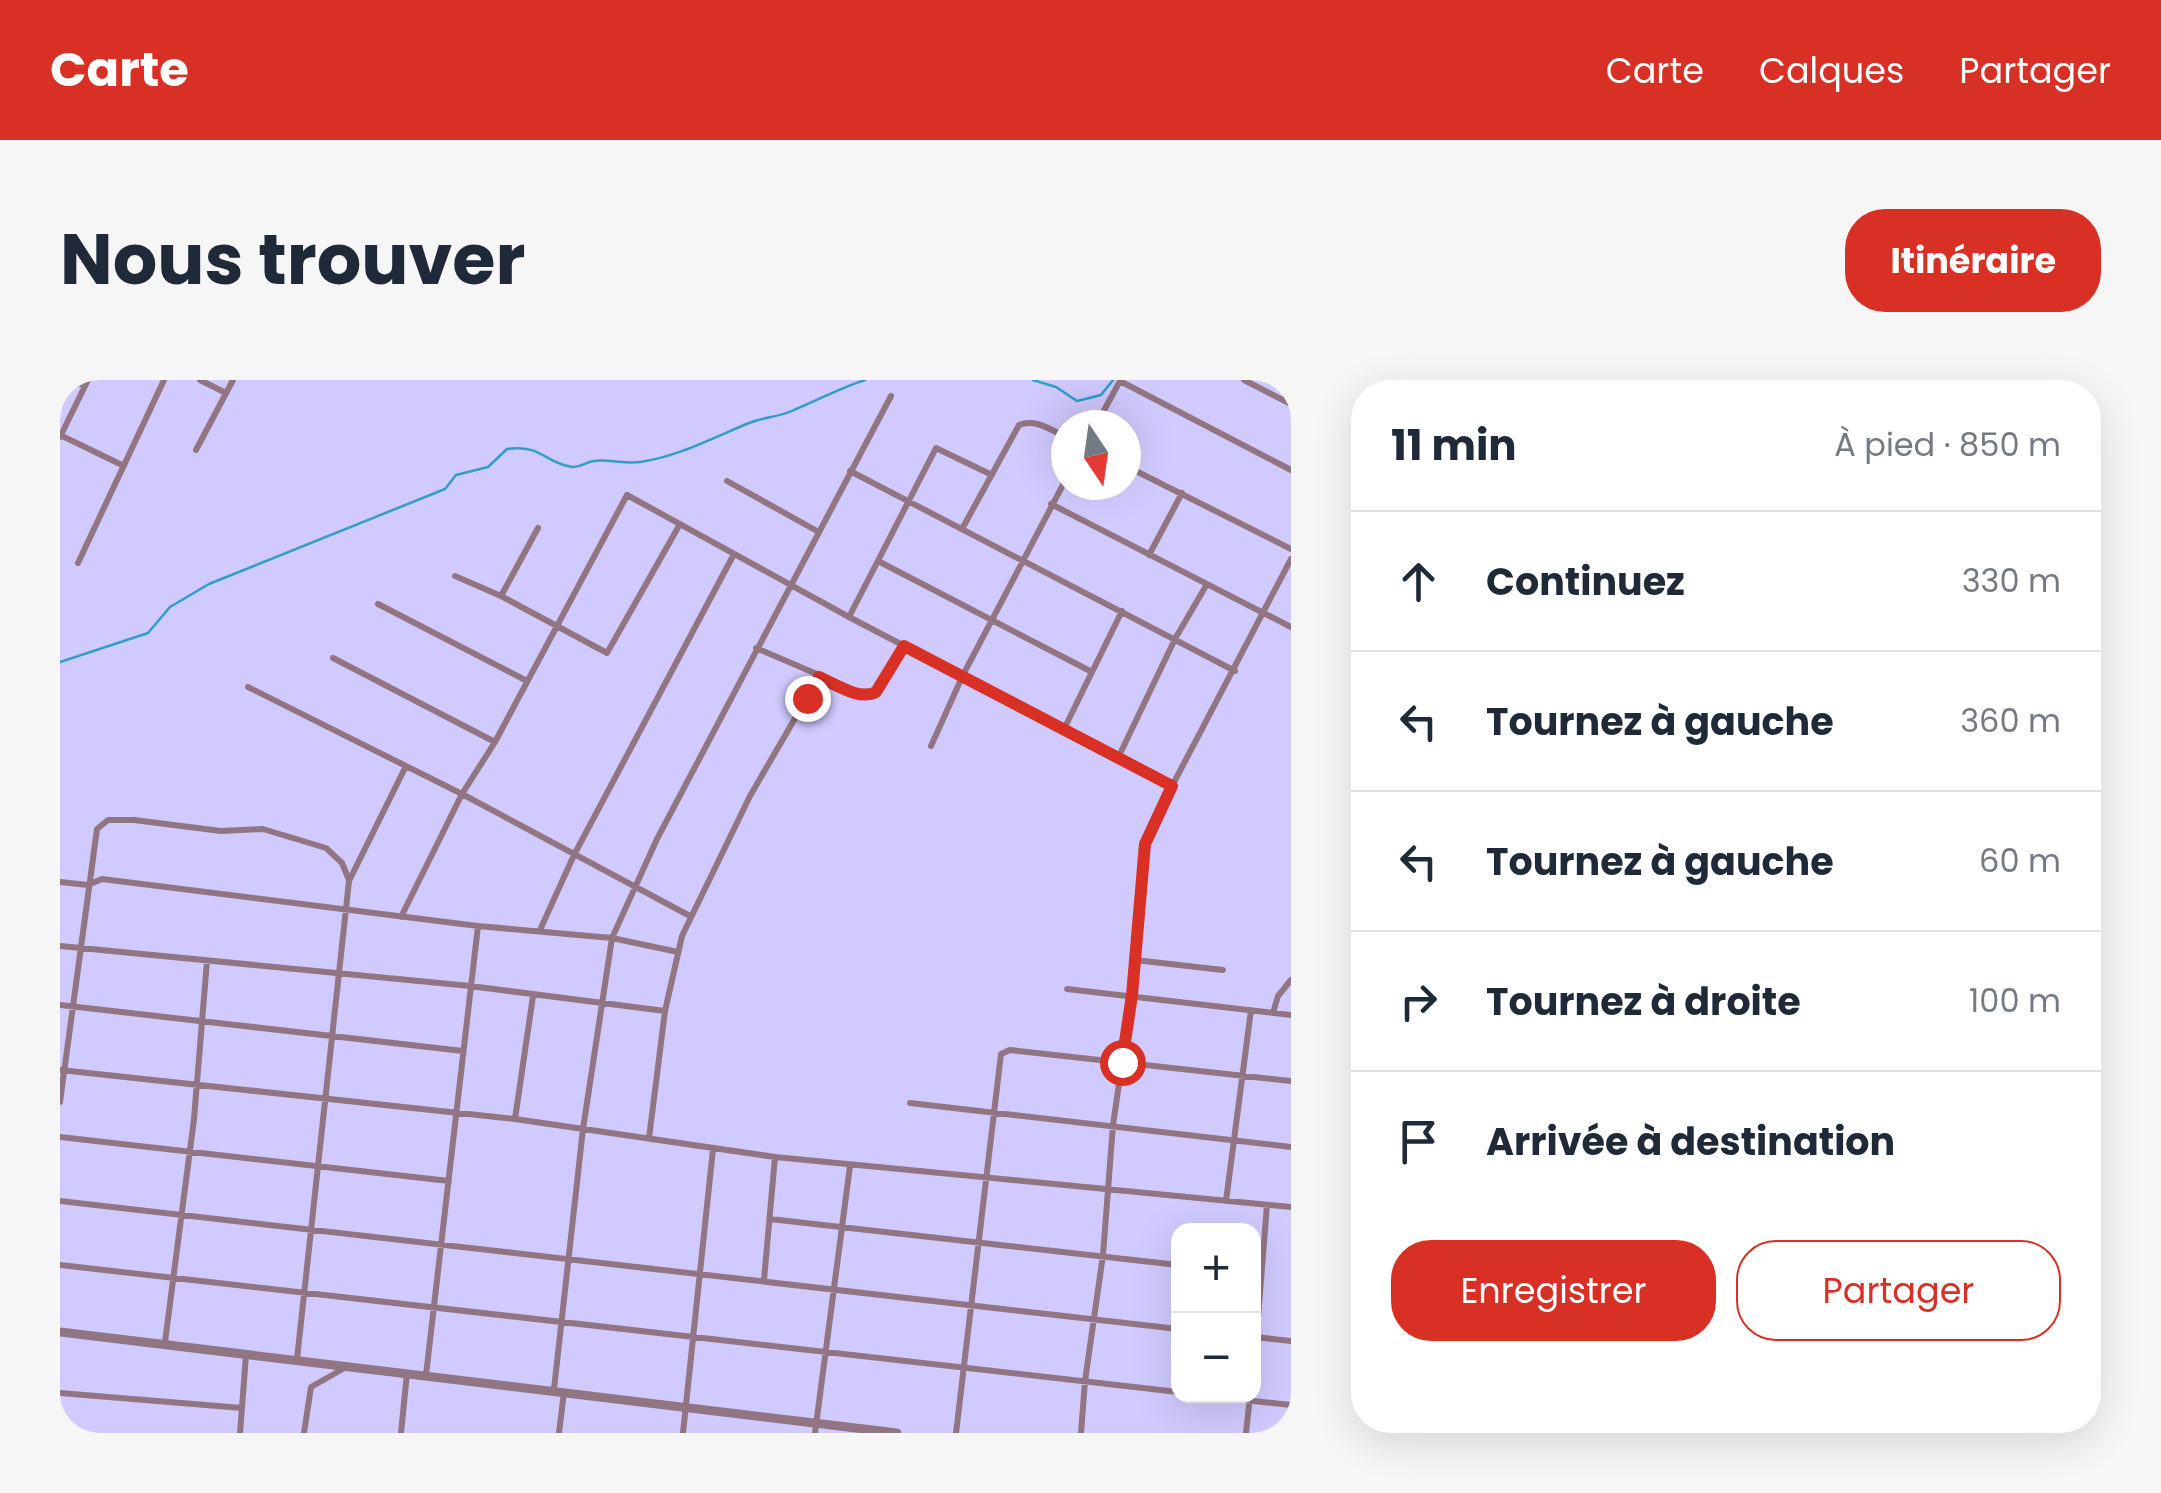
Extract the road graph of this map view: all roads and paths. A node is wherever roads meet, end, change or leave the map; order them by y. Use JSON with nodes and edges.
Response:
{"nodes":[{"id":1,"x":73,"y":380,"type":"edge"},
{"id":2,"x":164,"y":380,"type":"edge"},
{"id":3,"x":200,"y":380,"type":"edge"},
{"id":4,"x":233,"y":380,"type":"edge"},
{"id":5,"x":1244,"y":380,"type":"edge"},
{"id":6,"x":86,"y":383,"type":"edge"},
{"id":7,"x":226,"y":393,"type":"junction"},
{"id":8,"x":891,"y":396,"type":"dead end"},
{"id":9,"x":1291,"y":404,"type":"edge"},
{"id":10,"x":1104,"y":410,"type":"edge"},
{"id":11,"x":1051,"y":430,"type":"edge"},
{"id":12,"x":60,"y":436,"type":"edge"},
{"id":13,"x":196,"y":450,"type":"dead end"},
{"id":14,"x":124,"y":466,"type":"junction"},
{"id":15,"x":1291,"y":470,"type":"edge"},
{"id":16,"x":849,"y":471,"type":"junction"},
{"id":17,"x":1141,"y":473,"type":"edge"},
{"id":18,"x":992,"y":476,"type":"junction"},
{"id":19,"x":727,"y":481,"type":"dead end"},
{"id":20,"x":1182,"y":493,"type":"junction"},
{"id":21,"x":1054,"y":500,"type":"edge"},
{"id":22,"x":908,"y":501,"type":"junction"},
{"id":23,"x":1052,"y":504,"type":"junction"},
{"id":24,"x":680,"y":524,"type":"junction"},
{"id":25,"x":538,"y":528,"type":"dead end"},
{"id":26,"x":962,"y":529,"type":"junction"},
{"id":27,"x":817,"y":531,"type":"junction"},
{"id":28,"x":1291,"y":549,"type":"edge"},
{"id":29,"x":734,"y":554,"type":"junction"},
{"id":30,"x":1149,"y":555,"type":"junction"},
{"id":31,"x":1291,"y":558,"type":"edge"},
{"id":32,"x":878,"y":561,"type":"junction"},
{"id":33,"x":1023,"y":561,"type":"junction"},
{"id":34,"x":78,"y":563,"type":"dead end"},
{"id":35,"x":454,"y":576,"type":"dead end"},
{"id":36,"x":788,"y":584,"type":"junction"},
{"id":37,"x":1206,"y":584,"type":"junction"},
{"id":38,"x":501,"y":596,"type":"junction"},
{"id":39,"x":378,"y":604,"type":"dead end"},
{"id":40,"x":1122,"y":611,"type":"junction"},
{"id":41,"x":1264,"y":612,"type":"junction"},
{"id":42,"x":849,"y":617,"type":"junction"},
{"id":43,"x":992,"y":619,"type":"junction"},
{"id":44,"x":557,"y":627,"type":"junction"},
{"id":45,"x":1291,"y":627,"type":"edge"},
{"id":46,"x":1175,"y":639,"type":"junction"},
{"id":47,"x":904,"y":646,"type":"junction"},
{"id":48,"x":756,"y":648,"type":"junction"},
{"id":49,"x":334,"y":658,"type":"dead end"},
{"id":50,"x":1235,"y":671,"type":"junction"},
{"id":51,"x":1092,"y":672,"type":"junction"},
{"id":52,"x":963,"y":676,"type":"junction"},
{"id":53,"x":819,"y":677,"type":"junction"},
{"id":54,"x":527,"y":682,"type":"junction"},
{"id":55,"x":248,"y":687,"type":"dead end"},
{"id":56,"x":1064,"y":729,"type":"junction"},
{"id":57,"x":496,"y":742,"type":"junction"},
{"id":58,"x":932,"y":746,"type":"dead end"},
{"id":59,"x":1118,"y":758,"type":"junction"},
{"id":60,"x":406,"y":766,"type":"junction"},
{"id":61,"x":1172,"y":786,"type":"junction"},
{"id":62,"x":462,"y":794,"type":"junction"},
{"id":63,"x":574,"y":855,"type":"junction"},
{"id":64,"x":350,"y":881,"type":"junction"},
{"id":65,"x":60,"y":882,"type":"edge"},
{"id":66,"x":88,"y":885,"type":"junction"},
{"id":67,"x":632,"y":888,"type":"junction"},
{"id":68,"x":347,"y":910,"type":"junction"},
{"id":69,"x":690,"y":916,"type":"junction"},
{"id":70,"x":401,"y":917,"type":"junction"},
{"id":71,"x":478,"y":926,"type":"junction"},
{"id":72,"x":540,"y":930,"type":"junction"},
{"id":73,"x":612,"y":938,"type":"junction"},
{"id":74,"x":60,"y":946,"type":"edge"},
{"id":75,"x":79,"y":948,"type":"junction"},
{"id":76,"x":678,"y":952,"type":"junction"},
{"id":77,"x":1135,"y":960,"type":"junction"},
{"id":78,"x":207,"y":961,"type":"junction"},
{"id":79,"x":1222,"y":970,"type":"dead end"},
{"id":80,"x":339,"y":973,"type":"junction"},
{"id":81,"x":1291,"y":980,"type":"edge"},
{"id":82,"x":470,"y":986,"type":"junction"},
{"id":83,"x":1067,"y":989,"type":"dead end"},
{"id":84,"x":1132,"y":995,"type":"junction"},
{"id":85,"x":533,"y":996,"type":"junction"},
{"id":86,"x":60,"y":1005,"type":"edge"},
{"id":87,"x":604,"y":1005,"type":"junction"},
{"id":88,"x":72,"y":1006,"type":"junction"},
{"id":89,"x":1251,"y":1010,"type":"junction"},
{"id":90,"x":665,"y":1011,"type":"junction"},
{"id":91,"x":1273,"y":1013,"type":"junction"},
{"id":92,"x":1291,"y":1015,"type":"edge"},
{"id":93,"x":202,"y":1020,"type":"junction"},
{"id":94,"x":332,"y":1036,"type":"junction"},
{"id":95,"x":463,"y":1051,"type":"junction"},
{"id":96,"x":1122,"y":1062,"type":"junction"},
{"id":97,"x":62,"y":1070,"type":"edge"},
{"id":98,"x":1241,"y":1075,"type":"junction"},
{"id":99,"x":1291,"y":1081,"type":"edge"},
{"id":100,"x":196,"y":1086,"type":"junction"},
{"id":101,"x":326,"y":1101,"type":"junction"},
{"id":102,"x":60,"y":1102,"type":"edge"},
{"id":103,"x":910,"y":1104,"type":"dead end"},
{"id":104,"x":994,"y":1113,"type":"junction"},
{"id":105,"x":456,"y":1114,"type":"junction"},
{"id":106,"x":515,"y":1119,"type":"junction"},
{"id":107,"x":1113,"y":1125,"type":"junction"},
{"id":108,"x":583,"y":1129,"type":"junction"},
{"id":109,"x":60,"y":1138,"type":"edge"},
{"id":110,"x":648,"y":1138,"type":"junction"},
{"id":111,"x":1234,"y":1140,"type":"junction"},
{"id":112,"x":1291,"y":1147,"type":"edge"},
{"id":113,"x":713,"y":1149,"type":"junction"},
{"id":114,"x":190,"y":1150,"type":"junction"},
{"id":115,"x":776,"y":1157,"type":"junction"},
{"id":116,"x":850,"y":1166,"type":"junction"},
{"id":117,"x":318,"y":1167,"type":"junction"},
{"id":118,"x":986,"y":1177,"type":"junction"},
{"id":119,"x":449,"y":1181,"type":"junction"},
{"id":120,"x":1109,"y":1189,"type":"junction"},
{"id":121,"x":60,"y":1201,"type":"edge"},
{"id":122,"x":1226,"y":1201,"type":"junction"},
{"id":123,"x":1267,"y":1205,"type":"junction"},
{"id":124,"x":1291,"y":1208,"type":"edge"},
{"id":125,"x":181,"y":1216,"type":"junction"},
{"id":126,"x":770,"y":1219,"type":"junction"},
{"id":127,"x":842,"y":1227,"type":"junction"},
{"id":128,"x":310,"y":1229,"type":"junction"},
{"id":129,"x":442,"y":1242,"type":"junction"},
{"id":130,"x":979,"y":1244,"type":"junction"},
{"id":131,"x":1261,"y":1247,"type":"edge"},
{"id":132,"x":1103,"y":1256,"type":"junction"},
{"id":133,"x":568,"y":1257,"type":"junction"},
{"id":134,"x":60,"y":1264,"type":"edge"},
{"id":135,"x":1171,"y":1264,"type":"edge"},
{"id":136,"x":702,"y":1272,"type":"junction"},
{"id":137,"x":175,"y":1277,"type":"junction"},
{"id":138,"x":764,"y":1280,"type":"junction"},
{"id":139,"x":834,"y":1287,"type":"junction"},
{"id":140,"x":304,"y":1291,"type":"junction"},
{"id":141,"x":435,"y":1306,"type":"junction"},
{"id":142,"x":970,"y":1306,"type":"junction"},
{"id":143,"x":561,"y":1320,"type":"junction"},
{"id":144,"x":1093,"y":1320,"type":"junction"},
{"id":145,"x":1171,"y":1328,"type":"edge"},
{"id":146,"x":60,"y":1332,"type":"edge"},
{"id":147,"x":694,"y":1337,"type":"junction"},
{"id":148,"x":1261,"y":1338,"type":"edge"},
{"id":149,"x":1291,"y":1341,"type":"edge"},
{"id":150,"x":164,"y":1342,"type":"junction"},
{"id":151,"x":826,"y":1352,"type":"junction"},
{"id":152,"x":246,"y":1354,"type":"junction"},
{"id":153,"x":297,"y":1359,"type":"junction"},
{"id":154,"x":350,"y":1366,"type":"junction"},
{"id":155,"x":964,"y":1367,"type":"junction"},
{"id":156,"x":407,"y":1374,"type":"junction"},
{"id":157,"x":426,"y":1375,"type":"junction"},
{"id":158,"x":1084,"y":1381,"type":"junction"},
{"id":159,"x":560,"y":1390,"type":"junction"},
{"id":160,"x":1171,"y":1391,"type":"edge"},
{"id":161,"x":60,"y":1393,"type":"edge"},
{"id":162,"x":1261,"y":1400,"type":"edge"},
{"id":163,"x":1249,"y":1403,"type":"edge"},
{"id":164,"x":1291,"y":1405,"type":"edge"},
{"id":165,"x":686,"y":1406,"type":"junction"},
{"id":166,"x":242,"y":1408,"type":"junction"},
{"id":167,"x":816,"y":1428,"type":"edge"},
{"id":168,"x":240,"y":1433,"type":"edge"},
{"id":169,"x":304,"y":1433,"type":"edge"},
{"id":170,"x":401,"y":1433,"type":"edge"},
{"id":171,"x":559,"y":1433,"type":"edge"},
{"id":172,"x":683,"y":1433,"type":"edge"},
{"id":173,"x":896,"y":1433,"type":"edge"},
{"id":174,"x":956,"y":1433,"type":"edge"},
{"id":175,"x":1081,"y":1433,"type":"edge"},
{"id":176,"x":1246,"y":1433,"type":"edge"}],
"edges":[{"from":1,"to":6,"type":"street"},
{"from":2,"to":14,"type":"street"},
{"from":3,"to":7,"type":"street"},
{"from":4,"to":7,"type":"street"},
{"from":5,"to":9,"type":"street"},
{"from":6,"to":12,"type":"street"},
{"from":7,"to":13,"type":"street"},
{"from":8,"to":16,"type":"street"},
{"from":10,"to":15,"type":"street"},
{"from":11,"to":18,"type":"street"},
{"from":12,"to":14,"type":"street"},
{"from":14,"to":34,"type":"street"},
{"from":16,"to":22,"type":"street"},
{"from":16,"to":27,"type":"street"},
{"from":17,"to":20,"type":"street"},
{"from":18,"to":22,"type":"street"},
{"from":18,"to":26,"type":"street"},
{"from":19,"to":27,"type":"street"},
{"from":20,"to":28,"type":"street"},
{"from":20,"to":30,"type":"street"},
{"from":21,"to":23,"type":"street"},
{"from":22,"to":26,"type":"street"},
{"from":22,"to":32,"type":"street"},
{"from":23,"to":30,"type":"street"},
{"from":23,"to":33,"type":"street"},
{"from":24,"to":29,"type":"street"},
{"from":24,"to":44,"type":"street"},
{"from":24,"to":44,"type":"street"},
{"from":25,"to":38,"type":"street"},
{"from":26,"to":33,"type":"street"},
{"from":27,"to":36,"type":"street"},
{"from":29,"to":36,"type":"street"},
{"from":29,"to":63,"type":"street"},
{"from":30,"to":37,"type":"street"},
{"from":31,"to":41,"type":"street"},
{"from":32,"to":42,"type":"street"},
{"from":32,"to":43,"type":"street"},
{"from":33,"to":40,"type":"street"},
{"from":33,"to":43,"type":"street"},
{"from":35,"to":38,"type":"street"},
{"from":36,"to":42,"type":"street"},
{"from":36,"to":48,"type":"street"},
{"from":37,"to":41,"type":"street"},
{"from":37,"to":46,"type":"street"},
{"from":38,"to":44,"type":"street"},
{"from":39,"to":54,"type":"street"},
{"from":40,"to":46,"type":"street"},
{"from":40,"to":51,"type":"street"},
{"from":41,"to":45,"type":"street"},
{"from":41,"to":50,"type":"street"},
{"from":42,"to":47,"type":"street"},
{"from":43,"to":51,"type":"street"},
{"from":43,"to":52,"type":"street"},
{"from":44,"to":54,"type":"street"},
{"from":46,"to":50,"type":"street"},
{"from":46,"to":59,"type":"street"},
{"from":47,"to":52,"type":"street"},
{"from":47,"to":53,"type":"street"},
{"from":48,"to":53,"type":"street"},
{"from":48,"to":67,"type":"street"},
{"from":49,"to":57,"type":"street"},
{"from":50,"to":61,"type":"street"},
{"from":51,"to":56,"type":"street"},
{"from":52,"to":56,"type":"street"},
{"from":52,"to":58,"type":"street"},
{"from":53,"to":69,"type":"street"},
{"from":54,"to":57,"type":"street"},
{"from":55,"to":60,"type":"street"},
{"from":56,"to":59,"type":"street"},
{"from":57,"to":62,"type":"street"},
{"from":59,"to":61,"type":"street"},
{"from":60,"to":62,"type":"street"},
{"from":60,"to":64,"type":"street"},
{"from":61,"to":77,"type":"street"},
{"from":62,"to":63,"type":"street"},
{"from":62,"to":70,"type":"street"},
{"from":63,"to":67,"type":"street"},
{"from":63,"to":72,"type":"street"},
{"from":64,"to":66,"type":"street"},
{"from":64,"to":68,"type":"street"},
{"from":65,"to":66,"type":"street"},
{"from":66,"to":68,"type":"street"},
{"from":66,"to":75,"type":"street"},
{"from":67,"to":69,"type":"street"},
{"from":67,"to":73,"type":"street"},
{"from":68,"to":70,"type":"street"},
{"from":68,"to":80,"type":"street"},
{"from":69,"to":76,"type":"street"},
{"from":70,"to":71,"type":"street"},
{"from":71,"to":72,"type":"street"},
{"from":71,"to":82,"type":"street"},
{"from":72,"to":73,"type":"street"},
{"from":73,"to":76,"type":"street"},
{"from":73,"to":87,"type":"street"},
{"from":74,"to":75,"type":"street"},
{"from":75,"to":78,"type":"street"},
{"from":75,"to":88,"type":"street"},
{"from":76,"to":90,"type":"street"},
{"from":77,"to":79,"type":"street"},
{"from":77,"to":84,"type":"street"},
{"from":78,"to":80,"type":"street"},
{"from":78,"to":93,"type":"street"},
{"from":80,"to":82,"type":"street"},
{"from":80,"to":94,"type":"street"},
{"from":81,"to":91,"type":"street"},
{"from":82,"to":85,"type":"street"},
{"from":82,"to":95,"type":"street"},
{"from":83,"to":84,"type":"street"},
{"from":84,"to":89,"type":"street"},
{"from":84,"to":96,"type":"street"},
{"from":85,"to":87,"type":"street"},
{"from":85,"to":106,"type":"street"},
{"from":86,"to":88,"type":"street"},
{"from":87,"to":90,"type":"street"},
{"from":87,"to":108,"type":"street"},
{"from":88,"to":93,"type":"street"},
{"from":88,"to":97,"type":"street"},
{"from":89,"to":91,"type":"street"},
{"from":89,"to":98,"type":"street"},
{"from":90,"to":110,"type":"street"},
{"from":91,"to":92,"type":"street"},
{"from":93,"to":94,"type":"street"},
{"from":93,"to":100,"type":"street"},
{"from":94,"to":95,"type":"street"},
{"from":94,"to":101,"type":"street"},
{"from":95,"to":105,"type":"street"},
{"from":96,"to":98,"type":"street"},
{"from":96,"to":104,"type":"street"},
{"from":96,"to":107,"type":"street"},
{"from":97,"to":100,"type":"street"},
{"from":97,"to":102,"type":"street"},
{"from":98,"to":99,"type":"street"},
{"from":98,"to":111,"type":"street"},
{"from":100,"to":101,"type":"street"},
{"from":100,"to":114,"type":"street"},
{"from":101,"to":105,"type":"street"},
{"from":101,"to":117,"type":"street"},
{"from":103,"to":104,"type":"street"},
{"from":104,"to":107,"type":"street"},
{"from":104,"to":118,"type":"street"},
{"from":105,"to":106,"type":"street"},
{"from":105,"to":119,"type":"street"},
{"from":106,"to":108,"type":"street"},
{"from":107,"to":111,"type":"street"},
{"from":107,"to":120,"type":"street"},
{"from":108,"to":110,"type":"street"},
{"from":108,"to":133,"type":"street"},
{"from":109,"to":114,"type":"street"},
{"from":110,"to":113,"type":"street"},
{"from":111,"to":112,"type":"street"},
{"from":111,"to":122,"type":"street"},
{"from":113,"to":115,"type":"street"},
{"from":113,"to":136,"type":"street"},
{"from":114,"to":117,"type":"street"},
{"from":114,"to":125,"type":"street"},
{"from":115,"to":116,"type":"street"},
{"from":115,"to":126,"type":"street"},
{"from":116,"to":118,"type":"street"},
{"from":116,"to":127,"type":"street"},
{"from":117,"to":119,"type":"street"},
{"from":117,"to":128,"type":"street"},
{"from":118,"to":120,"type":"street"},
{"from":118,"to":130,"type":"street"},
{"from":119,"to":129,"type":"street"},
{"from":120,"to":122,"type":"street"},
{"from":120,"to":132,"type":"street"},
{"from":121,"to":125,"type":"street"},
{"from":122,"to":123,"type":"street"},
{"from":123,"to":124,"type":"street"},
{"from":123,"to":131,"type":"street"},
{"from":125,"to":128,"type":"street"},
{"from":125,"to":137,"type":"street"},
{"from":126,"to":127,"type":"street"},
{"from":126,"to":138,"type":"street"},
{"from":127,"to":130,"type":"street"},
{"from":127,"to":139,"type":"street"},
{"from":128,"to":129,"type":"street"},
{"from":128,"to":140,"type":"street"},
{"from":129,"to":133,"type":"street"},
{"from":129,"to":141,"type":"street"},
{"from":130,"to":132,"type":"street"},
{"from":130,"to":142,"type":"street"},
{"from":132,"to":135,"type":"street"},
{"from":132,"to":144,"type":"street"},
{"from":133,"to":136,"type":"street"},
{"from":133,"to":143,"type":"street"},
{"from":134,"to":137,"type":"street"},
{"from":136,"to":138,"type":"street"},
{"from":136,"to":147,"type":"street"},
{"from":137,"to":140,"type":"street"},
{"from":137,"to":150,"type":"street"},
{"from":138,"to":139,"type":"street"},
{"from":139,"to":142,"type":"street"},
{"from":139,"to":151,"type":"street"},
{"from":140,"to":141,"type":"street"},
{"from":140,"to":153,"type":"street"},
{"from":141,"to":143,"type":"street"},
{"from":141,"to":157,"type":"street"},
{"from":142,"to":144,"type":"street"},
{"from":142,"to":155,"type":"street"},
{"from":143,"to":147,"type":"street"},
{"from":143,"to":159,"type":"street"},
{"from":144,"to":145,"type":"street"},
{"from":144,"to":158,"type":"street"},
{"from":146,"to":150,"type":"street"},
{"from":147,"to":151,"type":"street"},
{"from":147,"to":165,"type":"street"},
{"from":148,"to":149,"type":"street"},
{"from":150,"to":152,"type":"street"},
{"from":151,"to":155,"type":"street"},
{"from":151,"to":167,"type":"street"},
{"from":152,"to":153,"type":"street"},
{"from":152,"to":166,"type":"street"},
{"from":153,"to":154,"type":"street"},
{"from":154,"to":156,"type":"street"},
{"from":154,"to":169,"type":"street"},
{"from":155,"to":158,"type":"street"},
{"from":155,"to":174,"type":"street"},
{"from":156,"to":157,"type":"street"},
{"from":156,"to":170,"type":"street"},
{"from":157,"to":159,"type":"street"},
{"from":158,"to":160,"type":"street"},
{"from":158,"to":175,"type":"street"},
{"from":159,"to":165,"type":"street"},
{"from":159,"to":171,"type":"street"},
{"from":161,"to":166,"type":"street"},
{"from":162,"to":164,"type":"street"},
{"from":163,"to":176,"type":"street"},
{"from":165,"to":167,"type":"street"},
{"from":165,"to":172,"type":"street"},
{"from":166,"to":168,"type":"street"},
{"from":167,"to":173,"type":"street"}]}
